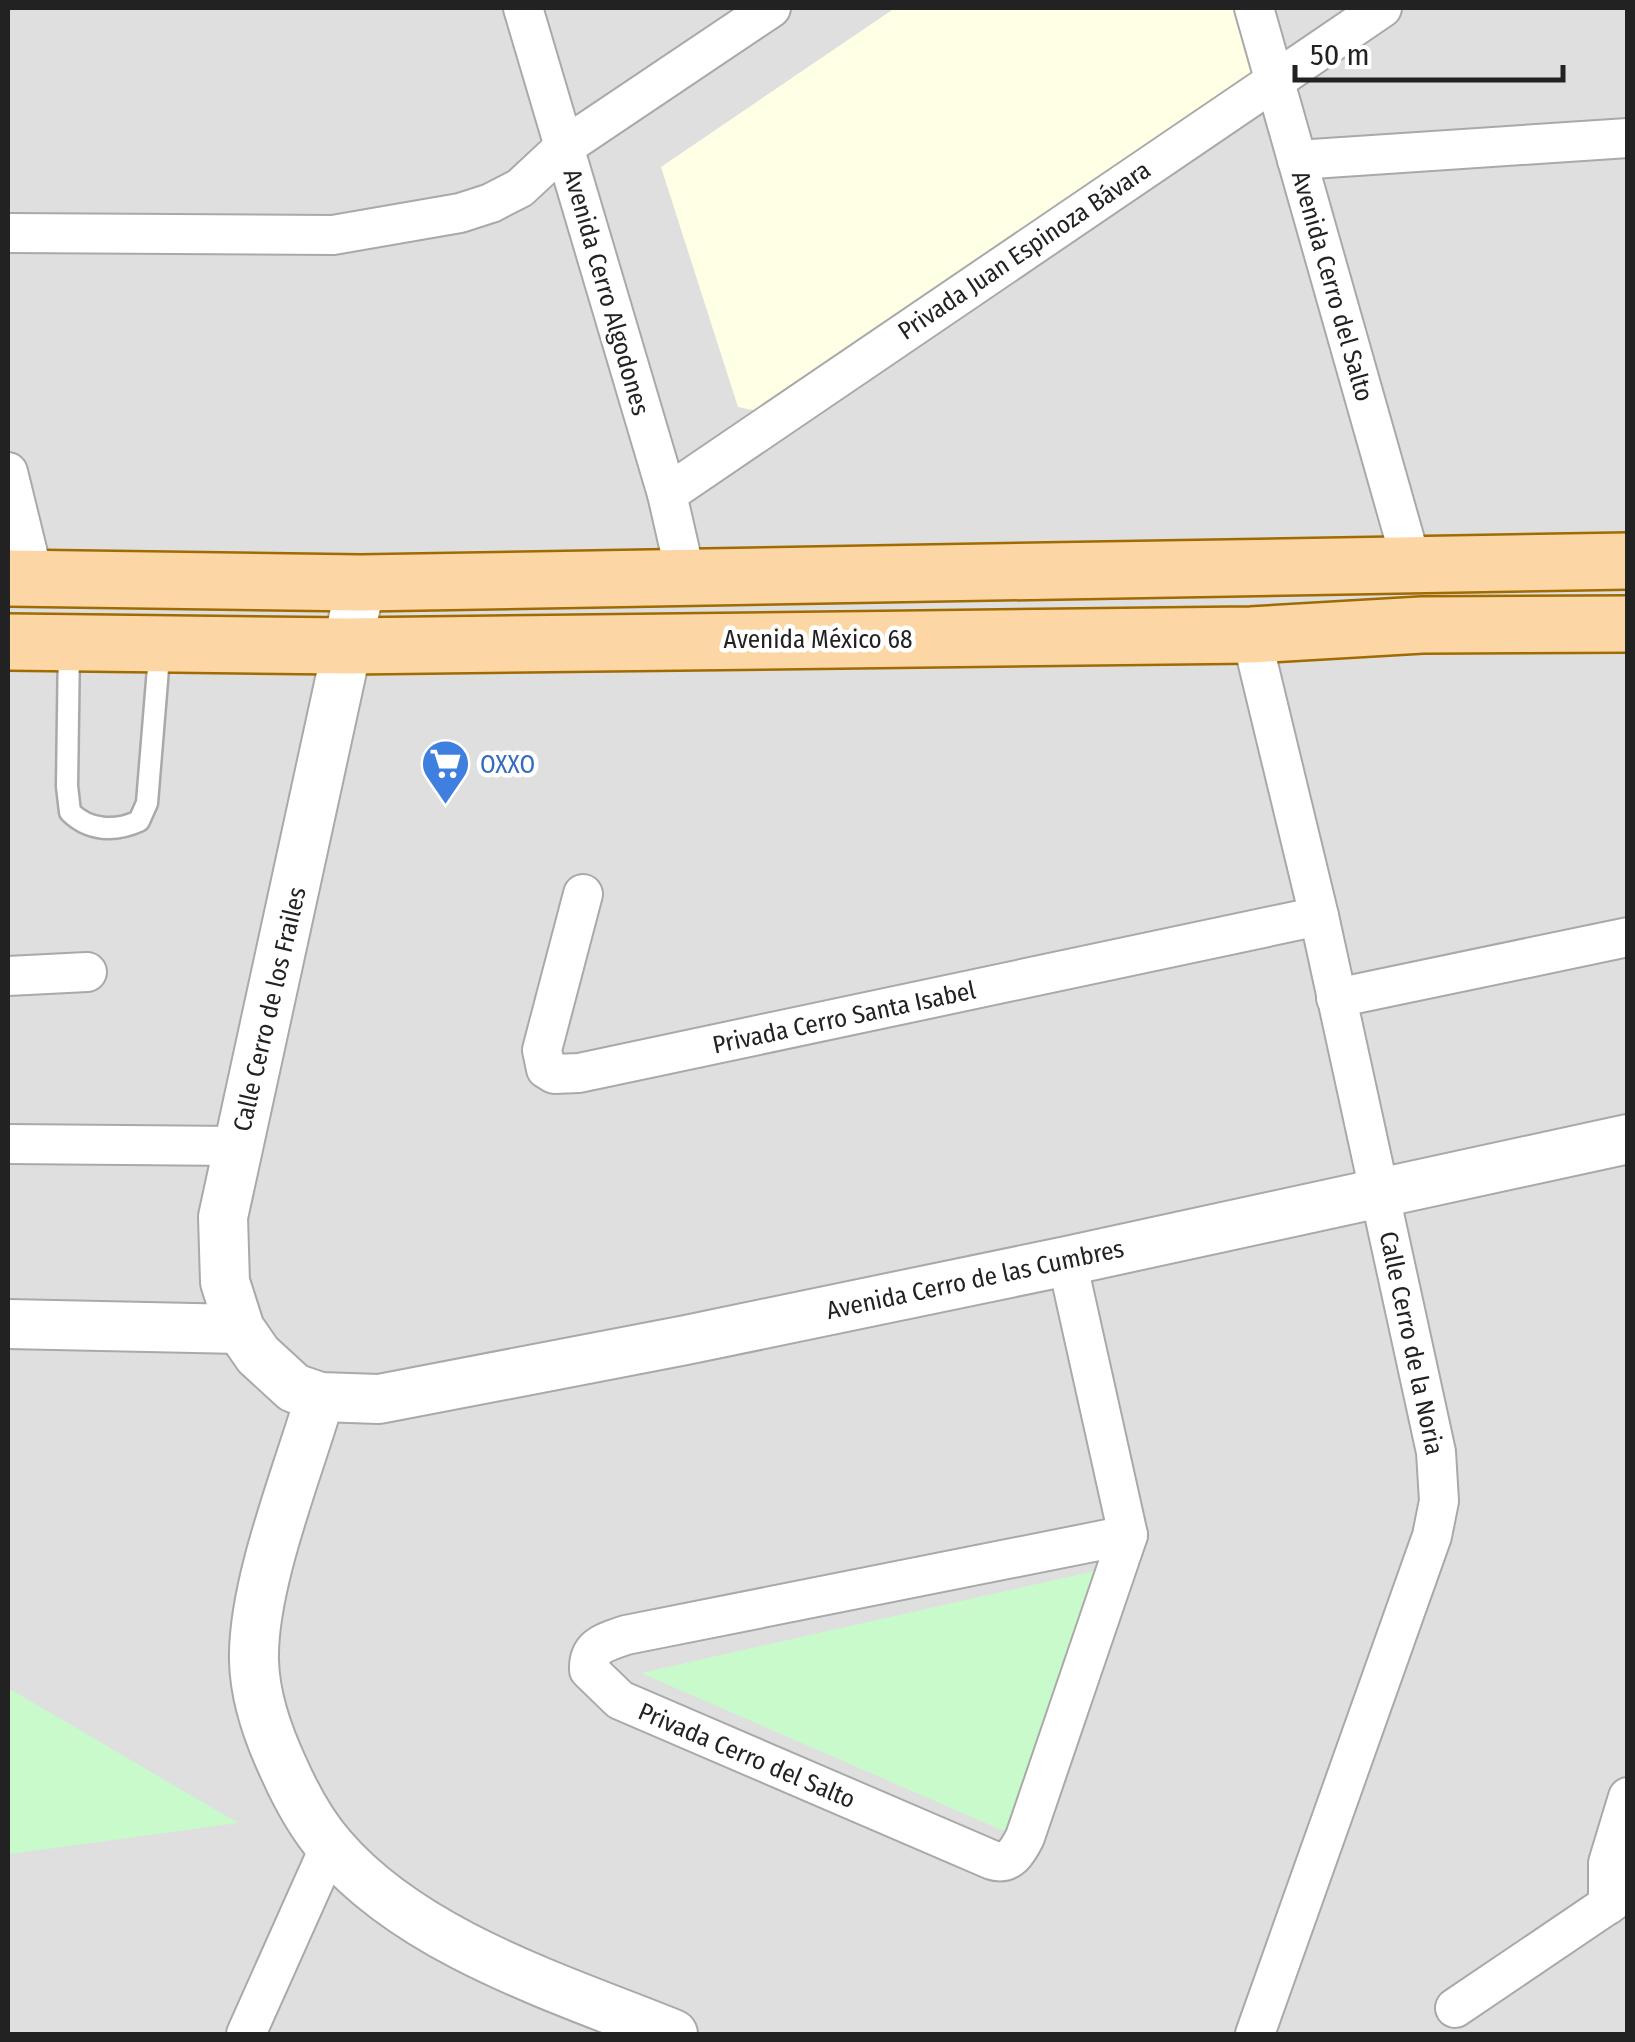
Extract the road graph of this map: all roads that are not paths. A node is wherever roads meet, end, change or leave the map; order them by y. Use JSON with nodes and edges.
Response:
{"nodes":[{"id":1,"x":523,"y":8,"type":"edge"},
{"id":2,"x":772,"y":8,"type":"edge"},
{"id":3,"x":1254,"y":8,"type":"edge"},
{"id":4,"x":1382,"y":8,"type":"edge"},
{"id":5,"x":1274,"y":79,"type":"junction"},
{"id":6,"x":1628,"y":138,"type":"edge"},
{"id":7,"x":564,"y":147,"type":"junction"},
{"id":8,"x":1297,"y":160,"type":"junction"},
{"id":9,"x":8,"y":233,"type":"edge"},
{"id":10,"x":8,"y":472,"type":"edge"},
{"id":11,"x":667,"y":494,"type":"junction"},
{"id":12,"x":1628,"y":561,"type":"edge"},
{"id":13,"x":1412,"y":564,"type":"junction"},
{"id":14,"x":21,"y":578,"type":"edge"},
{"id":15,"x":686,"y":578,"type":"junction"},
{"id":16,"x":360,"y":583,"type":"junction"},
{"id":17,"x":1628,"y":624,"type":"edge"},
{"id":18,"x":1252,"y":635,"type":"junction"},
{"id":19,"x":8,"y":642,"type":"edge"},
{"id":20,"x":70,"y":643,"type":"junction"},
{"id":21,"x":160,"y":644,"type":"junction"},
{"id":22,"x":348,"y":646,"type":"junction"},
{"id":23,"x":583,"y":894,"type":"dead end"},
{"id":24,"x":1319,"y":916,"type":"junction"},
{"id":25,"x":1628,"y":937,"type":"edge"},
{"id":26,"x":87,"y":972,"type":"dead end"},
{"id":27,"x":8,"y":976,"type":"edge"},
{"id":28,"x":1336,"y":998,"type":"junction"},
{"id":29,"x":1628,"y":1139,"type":"edge"},
{"id":30,"x":8,"y":1144,"type":"edge"},
{"id":31,"x":238,"y":1146,"type":"junction"},
{"id":32,"x":1380,"y":1191,"type":"junction"},
{"id":33,"x":1066,"y":1261,"type":"junction"},
{"id":34,"x":8,"y":1324,"type":"edge"},
{"id":35,"x":240,"y":1329,"type":"junction"},
{"id":36,"x":320,"y":1397,"type":"junction"},
{"id":37,"x":1128,"y":1535,"type":"junction"},
{"id":38,"x":1628,"y":1797,"type":"edge"},
{"id":39,"x":330,"y":1846,"type":"junction"},
{"id":40,"x":1618,"y":1898,"type":"edge"},
{"id":41,"x":1455,"y":2008,"type":"dead end"},
{"id":42,"x":246,"y":2034,"type":"edge"},
{"id":43,"x":673,"y":2034,"type":"edge"},
{"id":44,"x":1255,"y":2034,"type":"edge"}],
"edges":[{"from":1,"to":7,"type":"street","name":"Avenida Cerro Algodones"},
{"from":2,"to":7,"type":"street"},
{"from":3,"to":5,"type":"street","name":"Avenida Cerro del Salto"},
{"from":4,"to":5,"type":"street","name":"Privada Juan Espinoza Bávara"},
{"from":5,"to":8,"type":"street","name":"Avenida Cerro del Salto"},
{"from":5,"to":11,"type":"street","name":"Privada Juan Espinoza Bávara"},
{"from":6,"to":8,"type":"street"},
{"from":7,"to":9,"type":"street"},
{"from":7,"to":11,"type":"street","name":"Avenida Cerro Algodones"},
{"from":8,"to":13,"type":"street","name":"Avenida Cerro del Salto"},
{"from":10,"to":14,"type":"street"},
{"from":11,"to":15,"type":"street","name":"Avenida Cerro Algodones"},
{"from":12,"to":13,"type":"main road"},
{"from":13,"to":15,"type":"main road"},
{"from":14,"to":16,"type":"main road"},
{"from":15,"to":16,"type":"main road"},
{"from":16,"to":22,"type":"street","name":"Calle Cerro de los Frailes"},
{"from":17,"to":18,"type":"main road","name":"Avenida México 68"},
{"from":18,"to":22,"type":"main road","name":"Avenida México 68"},
{"from":18,"to":24,"type":"street","name":"Calle Cerro de la Noria"},
{"from":19,"to":20,"type":"main road","name":"Avenida México 68"},
{"from":20,"to":21,"type":"main road","name":"Avenida México 68"},
{"from":20,"to":21,"type":"lane"},
{"from":21,"to":22,"type":"main road","name":"Avenida México 68"},
{"from":22,"to":31,"type":"street","name":"Calle Cerro de los Frailes"},
{"from":23,"to":24,"type":"street","name":"Privada Cerro Santa Isabel"},
{"from":24,"to":28,"type":"street","name":"Calle Cerro de la Noria"},
{"from":25,"to":28,"type":"street"},
{"from":26,"to":27,"type":"street"},
{"from":28,"to":32,"type":"street","name":"Calle Cerro de la Noria"},
{"from":29,"to":32,"type":"street","name":"Avenida Cerro de las Cumbres"},
{"from":30,"to":31,"type":"street"},
{"from":31,"to":35,"type":"street","name":"Calle Cerro de los Frailes"},
{"from":32,"to":33,"type":"street","name":"Avenida Cerro de las Cumbres"},
{"from":32,"to":44,"type":"street","name":"Calle Cerro de la Noria"},
{"from":33,"to":36,"type":"street","name":"Avenida Cerro de las Cumbres"},
{"from":33,"to":37,"type":"street"},
{"from":34,"to":35,"type":"street"},
{"from":35,"to":36,"type":"street","name":"Calle Cerro de los Frailes"},
{"from":36,"to":39,"type":"street"},
{"from":37,"to":37,"type":"street","name":"Privada Cerro del Salto"},
{"from":38,"to":40,"type":"street"},
{"from":39,"to":42,"type":"street"},
{"from":39,"to":43,"type":"street"},
{"from":40,"to":41,"type":"street"}]}
